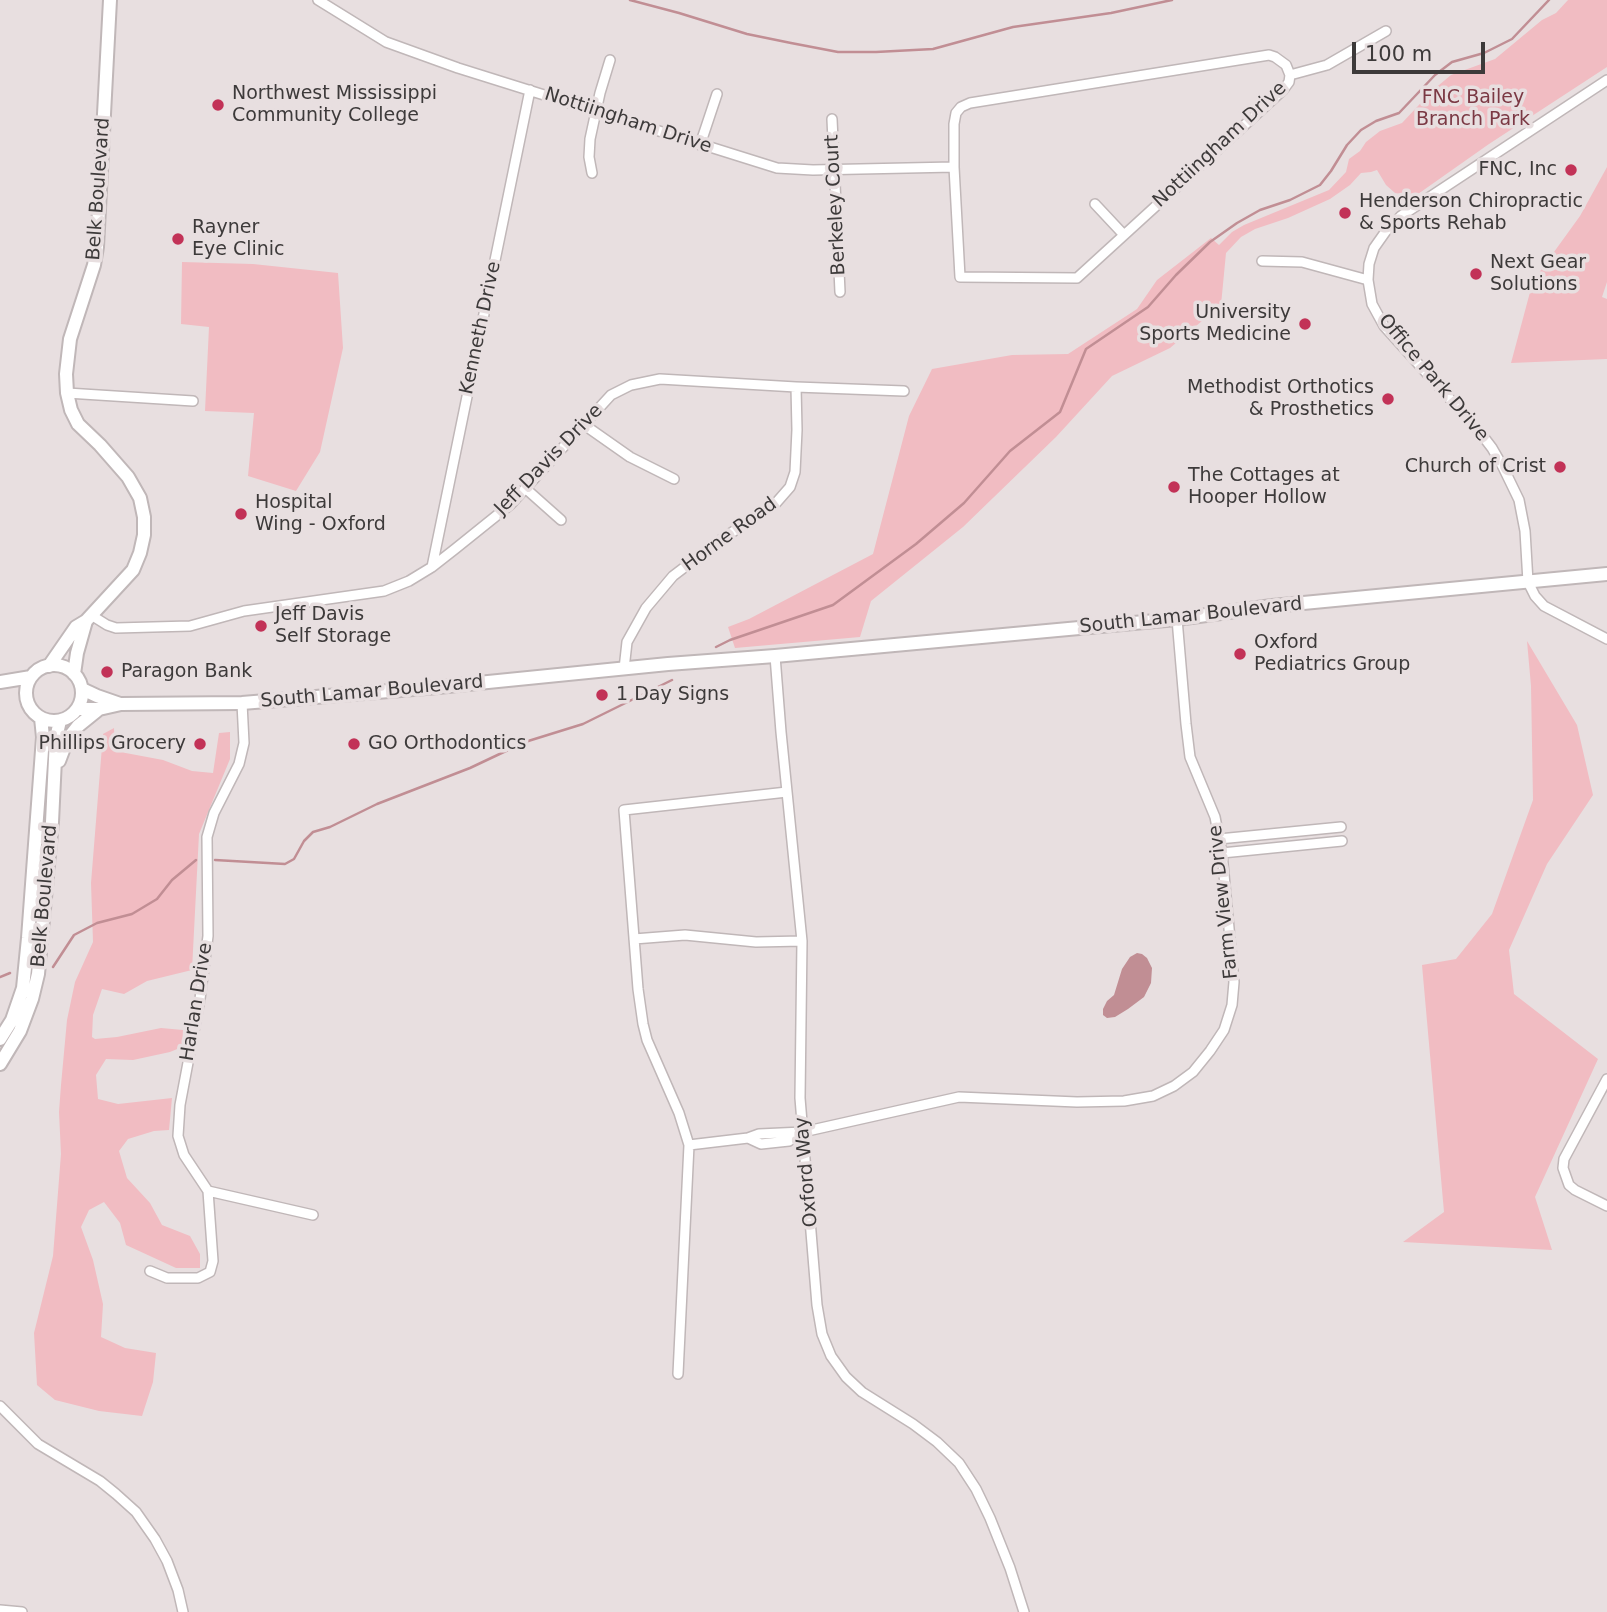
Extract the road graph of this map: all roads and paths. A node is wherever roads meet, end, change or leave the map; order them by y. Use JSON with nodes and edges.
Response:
{"nodes":[{"id":1,"x":110,"y":0,"type":"edge"},
{"id":2,"x":318,"y":0,"type":"edge"},
{"id":3,"x":1386,"y":31,"type":"dead end"},
{"id":4,"x":610,"y":60,"type":"dead end"},
{"id":5,"x":1290,"y":75,"type":"junction"},
{"id":6,"x":1607,"y":80,"type":"edge"},
{"id":7,"x":530,"y":90,"type":"junction"},
{"id":8,"x":717,"y":94,"type":"dead end"},
{"id":9,"x":595,"y":111,"type":"junction"},
{"id":10,"x":832,"y":119,"type":"dead end"},
{"id":11,"x":700,"y":145,"type":"junction"},
{"id":12,"x":954,"y":167,"type":"junction"},
{"id":13,"x":834,"y":170,"type":"junction"},
{"id":14,"x":592,"y":173,"type":"dead end"},
{"id":15,"x":1096,"y":204,"type":"dead end"},
{"id":16,"x":1124,"y":235,"type":"junction"},
{"id":17,"x":1262,"y":261,"type":"dead end"},
{"id":18,"x":1368,"y":280,"type":"junction"},
{"id":19,"x":840,"y":292,"type":"dead end"},
{"id":20,"x":796,"y":387,"type":"junction"},
{"id":21,"x":904,"y":391,"type":"dead end"},
{"id":22,"x":67,"y":393,"type":"junction"},
{"id":23,"x":193,"y":401,"type":"dead end"},
{"id":24,"x":583,"y":424,"type":"junction"},
{"id":25,"x":674,"y":479,"type":"dead end"},
{"id":26,"x":525,"y":488,"type":"junction"},
{"id":27,"x":561,"y":520,"type":"dead end"},
{"id":28,"x":432,"y":567,"type":"junction"},
{"id":29,"x":1607,"y":574,"type":"edge"},
{"id":30,"x":1528,"y":582,"type":"junction"},
{"id":31,"x":89,"y":618,"type":"junction"},
{"id":32,"x":1177,"y":619,"type":"junction"},
{"id":33,"x":1607,"y":639,"type":"edge"},
{"id":34,"x":775,"y":656,"type":"junction"},
{"id":35,"x":49,"y":666,"type":"junction"},
{"id":36,"x":624,"y":668,"type":"junction"},
{"id":37,"x":74,"y":674,"type":"junction"},
{"id":38,"x":32,"y":677,"type":"junction"},
{"id":39,"x":0,"y":682,"type":"edge"},
{"id":40,"x":82,"y":689,"type":"junction"},
{"id":41,"x":27,"y":698,"type":"junction"},
{"id":42,"x":242,"y":703,"type":"junction"},
{"id":43,"x":121,"y":704,"type":"junction"},
{"id":44,"x":77,"y":709,"type":"junction"},
{"id":45,"x":99,"y":709,"type":"junction"},
{"id":46,"x":41,"y":718,"type":"junction"},
{"id":47,"x":60,"y":721,"type":"junction"},
{"id":48,"x":54,"y":775,"type":"junction"},
{"id":49,"x":787,"y":792,"type":"junction"},
{"id":50,"x":1341,"y":827,"type":"dead end"},
{"id":51,"x":1219,"y":839,"type":"junction"},
{"id":52,"x":1342,"y":841,"type":"dead end"},
{"id":53,"x":1222,"y":853,"type":"junction"},
{"id":54,"x":634,"y":939,"type":"junction"},
{"id":55,"x":802,"y":941,"type":"junction"},
{"id":56,"x":0,"y":1039,"type":"edge"},
{"id":57,"x":0,"y":1064,"type":"edge"},
{"id":58,"x":1607,"y":1079,"type":"edge"},
{"id":59,"x":803,"y":1132,"type":"junction"},
{"id":60,"x":688,"y":1145,"type":"junction"},
{"id":61,"x":208,"y":1191,"type":"junction"},
{"id":62,"x":1607,"y":1206,"type":"edge"},
{"id":63,"x":313,"y":1215,"type":"dead end"},
{"id":64,"x":150,"y":1271,"type":"dead end"},
{"id":65,"x":678,"y":1374,"type":"dead end"},
{"id":66,"x":0,"y":1406,"type":"edge"},
{"id":67,"x":0,"y":1610,"type":"edge"},
{"id":68,"x":22,"y":1612,"type":"edge"},
{"id":69,"x":183,"y":1612,"type":"edge"},
{"id":70,"x":1024,"y":1612,"type":"edge"}],
"edges":[{"from":1,"to":22,"type":"street","name":"Belk Boulevard"},
{"from":2,"to":7,"type":"street","name":"Nottiingham Drive"},
{"from":3,"to":5,"type":"street"},
{"from":4,"to":9,"type":"street"},
{"from":5,"to":12,"type":"street","name":"Nottiingham Drive"},
{"from":5,"to":16,"type":"street","name":"Nottiingham Drive"},
{"from":6,"to":18,"type":"street","name":"Office Park Drive"},
{"from":7,"to":9,"type":"street","name":"Nottiingham Drive"},
{"from":7,"to":28,"type":"street","name":"Kenneth Drive"},
{"from":8,"to":11,"type":"street"},
{"from":9,"to":11,"type":"street","name":"Nottiingham Drive"},
{"from":9,"to":14,"type":"street"},
{"from":10,"to":13,"type":"street","name":"Berkeley Court"},
{"from":11,"to":13,"type":"street","name":"Nottiingham Drive"},
{"from":12,"to":13,"type":"street","name":"Nottiingham Drive"},
{"from":12,"to":16,"type":"street","name":"Nottiingham Drive"},
{"from":13,"to":19,"type":"street","name":"Berkeley Court"},
{"from":15,"to":16,"type":"street"},
{"from":17,"to":18,"type":"street"},
{"from":18,"to":30,"type":"street","name":"Office Park Drive"},
{"from":20,"to":21,"type":"street","name":"Jeff Davis Drive"},
{"from":20,"to":24,"type":"street","name":"Jeff Davis Drive"},
{"from":20,"to":36,"type":"street","name":"Horne Road"},
{"from":22,"to":23,"type":"street"},
{"from":22,"to":31,"type":"street","name":"Belk Boulevard"},
{"from":24,"to":25,"type":"street"},
{"from":24,"to":26,"type":"street","name":"Jeff Davis Drive"},
{"from":26,"to":27,"type":"street"},
{"from":26,"to":28,"type":"street","name":"Jeff Davis Drive"},
{"from":28,"to":31,"type":"street","name":"Jeff Davis Drive"},
{"from":29,"to":30,"type":"street","name":"South Lamar Boulevard"},
{"from":30,"to":32,"type":"street","name":"South Lamar Boulevard"},
{"from":30,"to":33,"type":"street"},
{"from":31,"to":35,"type":"street","name":"Belk Boulevard"},
{"from":31,"to":37,"type":"street","name":"Belk Boulevard"},
{"from":32,"to":34,"type":"street","name":"South Lamar Boulevard"},
{"from":32,"to":51,"type":"street","name":"Farm View Drive"},
{"from":34,"to":36,"type":"street","name":"South Lamar Boulevard"},
{"from":34,"to":49,"type":"street","name":"Oxford Way"},
{"from":35,"to":37,"type":"street"},
{"from":35,"to":38,"type":"street"},
{"from":36,"to":42,"type":"street","name":"South Lamar Boulevard"},
{"from":37,"to":40,"type":"street"},
{"from":38,"to":39,"type":"street"},
{"from":38,"to":41,"type":"street"},
{"from":39,"to":41,"type":"street"},
{"from":40,"to":43,"type":"street","name":"South Lamar Boulevard"},
{"from":40,"to":44,"type":"street"},
{"from":41,"to":46,"type":"street"},
{"from":42,"to":43,"type":"street","name":"South Lamar Boulevard"},
{"from":42,"to":61,"type":"street","name":"Harlan Drive"},
{"from":43,"to":45,"type":"street","name":"South Lamar Boulevard"},
{"from":44,"to":45,"type":"street","name":"South Lamar Boulevard"},
{"from":44,"to":47,"type":"street"},
{"from":45,"to":48,"type":"street"},
{"from":46,"to":47,"type":"street"},
{"from":46,"to":56,"type":"street","name":"Belk Boulevard"},
{"from":47,"to":48,"type":"street","name":"Belk Boulevard"},
{"from":48,"to":57,"type":"street","name":"Belk Boulevard"},
{"from":49,"to":54,"type":"street"},
{"from":49,"to":55,"type":"street","name":"Oxford Way"},
{"from":50,"to":51,"type":"street"},
{"from":51,"to":53,"type":"street","name":"Farm View Drive"},
{"from":52,"to":53,"type":"street"},
{"from":53,"to":59,"type":"street","name":"Farm View Drive"},
{"from":54,"to":55,"type":"street"},
{"from":54,"to":60,"type":"street"},
{"from":55,"to":59,"type":"street","name":"Oxford Way"},
{"from":58,"to":62,"type":"street"},
{"from":59,"to":60,"type":"street","name":"Farm View Drive"},
{"from":59,"to":70,"type":"street","name":"Oxford Way"},
{"from":60,"to":65,"type":"street"},
{"from":61,"to":63,"type":"street"},
{"from":61,"to":64,"type":"street"},
{"from":66,"to":69,"type":"street"},
{"from":67,"to":68,"type":"street"}]}
